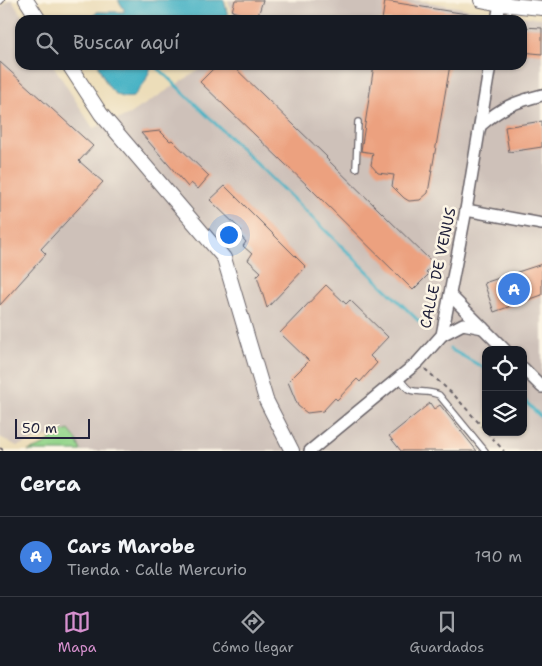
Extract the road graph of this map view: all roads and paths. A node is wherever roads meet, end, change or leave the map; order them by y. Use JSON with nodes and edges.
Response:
{"nodes":[{"id":1,"x":26,"y":0,"type":"edge"},
{"id":2,"x":481,"y":0,"type":"edge"},
{"id":3,"x":500,"y":4,"type":"junction"},
{"id":4,"x":542,"y":8,"type":"edge"},
{"id":5,"x":36,"y":15,"type":"edge"},
{"id":6,"x":498,"y":15,"type":"edge"},
{"id":7,"x":72,"y":70,"type":"edge"},
{"id":8,"x":489,"y":70,"type":"edge"},
{"id":9,"x":542,"y":95,"type":"edge"},
{"id":10,"x":358,"y":122,"type":"dead end"},
{"id":11,"x":481,"y":125,"type":"junction"},
{"id":12,"x":356,"y":168,"type":"dead end"},
{"id":13,"x":466,"y":210,"type":"junction"},
{"id":14,"x":542,"y":224,"type":"edge"},
{"id":15,"x":450,"y":295,"type":"junction"},
{"id":16,"x":483,"y":328,"type":"junction"},
{"id":17,"x":442,"y":334,"type":"junction"},
{"id":18,"x":501,"y":346,"type":"edge"},
{"id":19,"x":418,"y":362,"type":"junction"},
{"id":20,"x":527,"y":372,"type":"edge"},
{"id":21,"x":399,"y":378,"type":"junction"},
{"id":22,"x":542,"y":387,"type":"edge"},
{"id":23,"x":482,"y":426,"type":"edge"},
{"id":24,"x":491,"y":436,"type":"edge"},
{"id":25,"x":0,"y":448,"type":"edge"},
{"id":26,"x":5,"y":451,"type":"edge"},
{"id":27,"x":292,"y":451,"type":"edge"},
{"id":28,"x":310,"y":451,"type":"edge"},
{"id":29,"x":485,"y":451,"type":"edge"},
{"id":30,"x":504,"y":451,"type":"edge"}],
"edges":[{"from":1,"to":5,"type":"street"},
{"from":2,"to":3,"type":"street"},
{"from":3,"to":4,"type":"street"},
{"from":3,"to":6,"type":"street"},
{"from":7,"to":27,"type":"street"},
{"from":8,"to":11,"type":"street","name":"CALLE DE VENUS"},
{"from":9,"to":11,"type":"street"},
{"from":10,"to":12,"type":"lane"},
{"from":11,"to":13,"type":"street","name":"CALLE DE VENUS"},
{"from":13,"to":14,"type":"street"},
{"from":13,"to":15,"type":"street","name":"CALLE DE VENUS"},
{"from":15,"to":16,"type":"street"},
{"from":15,"to":17,"type":"street","name":"CALLE DE VENUS"},
{"from":16,"to":17,"type":"street"},
{"from":16,"to":18,"type":"street"},
{"from":17,"to":19,"type":"street","name":"CALLE DE VENUS"},
{"from":19,"to":21,"type":"street","name":"CALLE DE VENUS"},
{"from":19,"to":23,"type":"path"},
{"from":20,"to":22,"type":"street"},
{"from":21,"to":28,"type":"street","name":"CALLE DE VENUS"},
{"from":21,"to":29,"type":"lane"},
{"from":24,"to":30,"type":"path"},
{"from":25,"to":26,"type":"path"}]}
